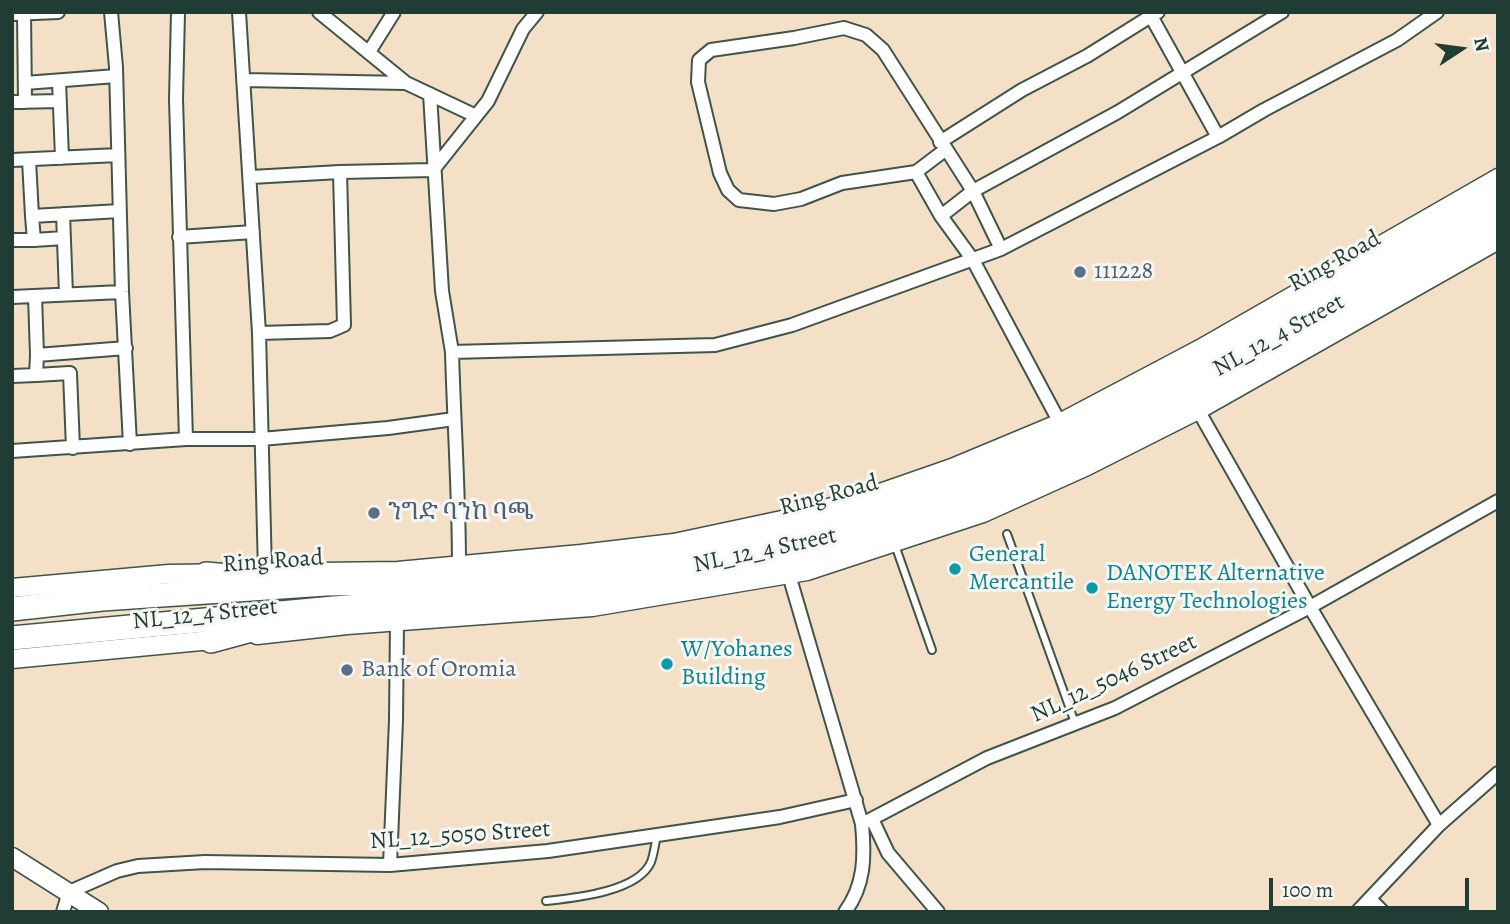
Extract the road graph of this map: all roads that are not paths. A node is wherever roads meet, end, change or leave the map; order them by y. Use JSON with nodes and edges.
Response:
{"nodes":[{"id":1,"x":58,"y":12,"type":"edge"},
{"id":2,"x":111,"y":12,"type":"edge"},
{"id":3,"x":178,"y":12,"type":"edge"},
{"id":4,"x":239,"y":12,"type":"edge"},
{"id":5,"x":319,"y":12,"type":"edge"},
{"id":6,"x":394,"y":12,"type":"edge"},
{"id":7,"x":537,"y":12,"type":"edge"},
{"id":8,"x":1282,"y":12,"type":"edge"},
{"id":9,"x":1437,"y":12,"type":"edge"},
{"id":10,"x":18,"y":13,"type":"edge"},
{"id":11,"x":1153,"y":14,"type":"edge"},
{"id":12,"x":1417,"y":18,"type":"edge"},
{"id":13,"x":369,"y":52,"type":"junction"},
{"id":14,"x":1183,"y":74,"type":"junction"},
{"id":15,"x":117,"y":76,"type":"junction"},
{"id":16,"x":244,"y":80,"type":"junction"},
{"id":17,"x":59,"y":81,"type":"junction"},
{"id":18,"x":25,"y":83,"type":"junction"},
{"id":19,"x":406,"y":83,"type":"junction"},
{"id":20,"x":430,"y":94,"type":"junction"},
{"id":21,"x":61,"y":101,"type":"junction"},
{"id":22,"x":18,"y":102,"type":"edge"},
{"id":23,"x":476,"y":116,"type":"junction"},
{"id":24,"x":1218,"y":137,"type":"junction"},
{"id":25,"x":943,"y":146,"type":"junction"},
{"id":26,"x":118,"y":155,"type":"junction"},
{"id":27,"x":62,"y":158,"type":"junction"},
{"id":28,"x":12,"y":160,"type":"edge"},
{"id":29,"x":29,"y":160,"type":"junction"},
{"id":30,"x":433,"y":170,"type":"junction"},
{"id":31,"x":340,"y":172,"type":"junction"},
{"id":32,"x":915,"y":172,"type":"junction"},
{"id":33,"x":251,"y":177,"type":"junction"},
{"id":34,"x":1498,"y":178,"type":"edge"},
{"id":35,"x":973,"y":191,"type":"junction"},
{"id":36,"x":1498,"y":198,"type":"edge"},
{"id":37,"x":120,"y":211,"type":"junction"},
{"id":38,"x":63,"y":214,"type":"junction"},
{"id":39,"x":33,"y":216,"type":"junction"},
{"id":40,"x":941,"y":216,"type":"junction"},
{"id":41,"x":1498,"y":220,"type":"edge"},
{"id":42,"x":253,"y":232,"type":"junction"},
{"id":43,"x":179,"y":237,"type":"junction"},
{"id":44,"x":64,"y":238,"type":"junction"},
{"id":45,"x":12,"y":240,"type":"edge"},
{"id":46,"x":34,"y":240,"type":"junction"},
{"id":47,"x":1498,"y":240,"type":"edge"},
{"id":48,"x":1001,"y":249,"type":"junction"},
{"id":49,"x":973,"y":260,"type":"junction"},
{"id":50,"x":122,"y":292,"type":"junction"},
{"id":51,"x":66,"y":294,"type":"junction"},
{"id":52,"x":35,"y":296,"type":"junction"},
{"id":53,"x":12,"y":297,"type":"edge"},
{"id":54,"x":259,"y":333,"type":"junction"},
{"id":55,"x":126,"y":348,"type":"junction"},
{"id":56,"x":70,"y":352,"type":"junction"},
{"id":57,"x":452,"y":352,"type":"junction"},
{"id":58,"x":37,"y":355,"type":"junction"},
{"id":59,"x":70,"y":373,"type":"junction"},
{"id":60,"x":36,"y":375,"type":"junction"},
{"id":61,"x":12,"y":376,"type":"edge"},
{"id":62,"x":1198,"y":410,"type":"junction"},
{"id":63,"x":454,"y":419,"type":"junction"},
{"id":64,"x":1060,"y":424,"type":"junction"},
{"id":65,"x":186,"y":439,"type":"junction"},
{"id":66,"x":261,"y":439,"type":"junction"},
{"id":67,"x":130,"y":444,"type":"junction"},
{"id":68,"x":73,"y":448,"type":"junction"},
{"id":69,"x":12,"y":451,"type":"edge"},
{"id":70,"x":1498,"y":500,"type":"edge"},
{"id":71,"x":1007,"y":534,"type":"dead end"},
{"id":72,"x":894,"y":543,"type":"junction"},
{"id":73,"x":459,"y":565,"type":"junction"},
{"id":74,"x":265,"y":572,"type":"junction"},
{"id":75,"x":206,"y":574,"type":"junction"},
{"id":76,"x":789,"y":575,"type":"junction"},
{"id":77,"x":326,"y":584,"type":"junction"},
{"id":78,"x":12,"y":588,"type":"edge"},
{"id":79,"x":1310,"y":607,"type":"junction"},
{"id":80,"x":334,"y":608,"type":"junction"},
{"id":81,"x":12,"y":609,"type":"edge"},
{"id":82,"x":397,"y":623,"type":"junction"},
{"id":83,"x":12,"y":638,"type":"edge"},
{"id":84,"x":211,"y":641,"type":"junction"},
{"id":85,"x":933,"y":650,"type":"dead end"},
{"id":86,"x":12,"y":659,"type":"edge"},
{"id":87,"x":1075,"y":723,"type":"junction"},
{"id":88,"x":1498,"y":774,"type":"edge"},
{"id":89,"x":856,"y":800,"type":"junction"},
{"id":90,"x":867,"y":821,"type":"junction"},
{"id":91,"x":1439,"y":825,"type":"junction"},
{"id":92,"x":657,"y":835,"type":"junction"},
{"id":93,"x":12,"y":857,"type":"edge"},
{"id":94,"x":390,"y":865,"type":"junction"},
{"id":95,"x":69,"y":892,"type":"junction"},
{"id":96,"x":1370,"y":899,"type":"junction"},
{"id":97,"x":547,"y":901,"type":"dead end"},
{"id":98,"x":63,"y":912,"type":"edge"},
{"id":99,"x":99,"y":912,"type":"edge"},
{"id":100,"x":845,"y":912,"type":"edge"},
{"id":101,"x":938,"y":912,"type":"edge"},
{"id":102,"x":1357,"y":912,"type":"edge"},
{"id":103,"x":1383,"y":912,"type":"edge"}],
"edges":[{"from":1,"to":10,"type":"street"},
{"from":2,"to":15,"type":"street"},
{"from":3,"to":43,"type":"street"},
{"from":4,"to":16,"type":"street"},
{"from":5,"to":13,"type":"street"},
{"from":6,"to":13,"type":"street"},
{"from":7,"to":23,"type":"street"},
{"from":8,"to":14,"type":"street"},
{"from":9,"to":12,"type":"street"},
{"from":10,"to":18,"type":"street"},
{"from":11,"to":14,"type":"street"},
{"from":11,"to":25,"type":"street"},
{"from":12,"to":24,"type":"street"},
{"from":13,"to":19,"type":"street"},
{"from":14,"to":24,"type":"street"},
{"from":14,"to":35,"type":"street"},
{"from":15,"to":17,"type":"street"},
{"from":15,"to":26,"type":"street"},
{"from":16,"to":19,"type":"street"},
{"from":16,"to":33,"type":"street"},
{"from":17,"to":18,"type":"street"},
{"from":17,"to":21,"type":"street"},
{"from":18,"to":22,"type":"street"},
{"from":19,"to":20,"type":"street"},
{"from":20,"to":23,"type":"street"},
{"from":20,"to":30,"type":"street"},
{"from":21,"to":22,"type":"street"},
{"from":21,"to":27,"type":"street"},
{"from":23,"to":30,"type":"street"},
{"from":24,"to":48,"type":"street"},
{"from":25,"to":32,"type":"street"},
{"from":25,"to":32,"type":"street"},
{"from":25,"to":35,"type":"street"},
{"from":26,"to":27,"type":"street"},
{"from":26,"to":37,"type":"street"},
{"from":27,"to":29,"type":"street"},
{"from":28,"to":29,"type":"street"},
{"from":29,"to":39,"type":"street"},
{"from":30,"to":31,"type":"street"},
{"from":30,"to":57,"type":"street"},
{"from":31,"to":33,"type":"street"},
{"from":31,"to":54,"type":"street"},
{"from":32,"to":40,"type":"street"},
{"from":33,"to":42,"type":"street"},
{"from":34,"to":64,"type":"street"},
{"from":35,"to":40,"type":"street"},
{"from":35,"to":48,"type":"street"},
{"from":36,"to":77,"type":"highway","name":"Ring Road"},
{"from":37,"to":38,"type":"street"},
{"from":37,"to":50,"type":"street"},
{"from":38,"to":39,"type":"street"},
{"from":38,"to":44,"type":"street"},
{"from":39,"to":46,"type":"street"},
{"from":40,"to":49,"type":"street"},
{"from":41,"to":80,"type":"highway","name":"Ring Road"},
{"from":42,"to":43,"type":"street"},
{"from":42,"to":54,"type":"street"},
{"from":43,"to":65,"type":"street"},
{"from":44,"to":46,"type":"street"},
{"from":44,"to":51,"type":"street"},
{"from":45,"to":46,"type":"street"},
{"from":47,"to":62,"type":"street","name":"NL_12_4 Street"},
{"from":48,"to":49,"type":"street"},
{"from":49,"to":57,"type":"street"},
{"from":49,"to":64,"type":"street"},
{"from":50,"to":51,"type":"street"},
{"from":50,"to":55,"type":"street"},
{"from":51,"to":52,"type":"street"},
{"from":52,"to":53,"type":"street"},
{"from":52,"to":58,"type":"street"},
{"from":54,"to":66,"type":"street"},
{"from":55,"to":56,"type":"street"},
{"from":55,"to":67,"type":"street"},
{"from":56,"to":58,"type":"street"},
{"from":56,"to":59,"type":"street"},
{"from":57,"to":63,"type":"street"},
{"from":58,"to":60,"type":"street"},
{"from":59,"to":60,"type":"street"},
{"from":59,"to":68,"type":"street"},
{"from":60,"to":61,"type":"street"},
{"from":62,"to":72,"type":"street","name":"NL_12_4 Street"},
{"from":62,"to":79,"type":"street"},
{"from":63,"to":66,"type":"street"},
{"from":63,"to":73,"type":"street"},
{"from":64,"to":73,"type":"street"},
{"from":65,"to":66,"type":"street"},
{"from":65,"to":67,"type":"street"},
{"from":66,"to":74,"type":"street"},
{"from":67,"to":68,"type":"street"},
{"from":68,"to":69,"type":"street"},
{"from":70,"to":79,"type":"street","name":"NL_12_5046 Street"},
{"from":71,"to":87,"type":"lane"},
{"from":72,"to":76,"type":"street","name":"NL_12_4 Street"},
{"from":72,"to":85,"type":"lane"},
{"from":73,"to":74,"type":"street"},
{"from":74,"to":75,"type":"street"},
{"from":75,"to":77,"type":"highway"},
{"from":75,"to":78,"type":"street"},
{"from":76,"to":82,"type":"street","name":"NL_12_4 Street"},
{"from":76,"to":89,"type":"street"},
{"from":77,"to":81,"type":"highway","name":"Ring Road"},
{"from":79,"to":87,"type":"street","name":"NL_12_5046 Street"},
{"from":79,"to":91,"type":"street"},
{"from":80,"to":83,"type":"highway","name":"Ring Road"},
{"from":80,"to":84,"type":"highway"},
{"from":82,"to":84,"type":"street","name":"NL_12_4 Street"},
{"from":82,"to":94,"type":"street"},
{"from":84,"to":86,"type":"street","name":"NL_12_4 Street"},
{"from":87,"to":90,"type":"street","name":"NL_12_5046 Street"},
{"from":88,"to":91,"type":"street"},
{"from":89,"to":90,"type":"street"},
{"from":89,"to":92,"type":"street","name":"NL_12_5050 Street"},
{"from":90,"to":100,"type":"street"},
{"from":90,"to":101,"type":"street"},
{"from":91,"to":96,"type":"street"},
{"from":92,"to":94,"type":"street","name":"NL_12_5050 Street"},
{"from":92,"to":97,"type":"lane"},
{"from":93,"to":95,"type":"street"},
{"from":94,"to":95,"type":"street","name":"NL_12_5050 Street"},
{"from":95,"to":98,"type":"street"},
{"from":95,"to":99,"type":"street"},
{"from":96,"to":102,"type":"street"},
{"from":96,"to":103,"type":"street"}]}
